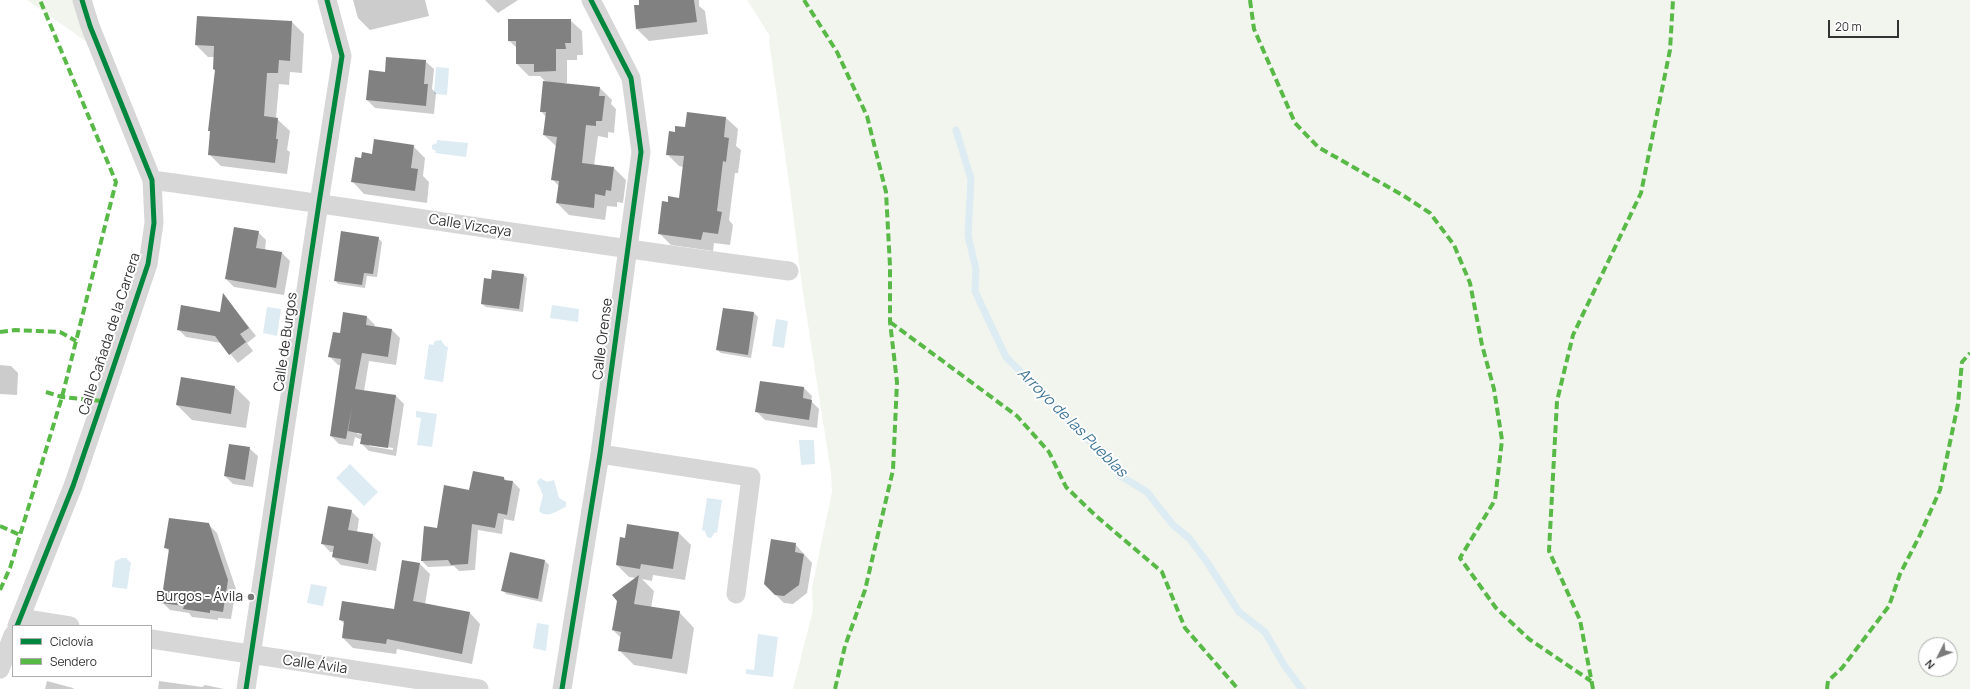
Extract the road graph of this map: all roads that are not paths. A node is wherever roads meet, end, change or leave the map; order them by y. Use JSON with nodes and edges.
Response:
{"nodes":[{"id":1,"x":82,"y":0,"type":"edge"},
{"id":2,"x":327,"y":0,"type":"edge"},
{"id":3,"x":591,"y":0,"type":"edge"},
{"id":4,"x":152,"y":180,"type":"junction"},
{"id":5,"x":319,"y":203,"type":"junction"},
{"id":6,"x":627,"y":249,"type":"junction"},
{"id":7,"x":789,"y":271,"type":"dead end"},
{"id":8,"x":600,"y":454,"type":"junction"},
{"id":9,"x":736,"y":594,"type":"dead end"},
{"id":10,"x":18,"y":622,"type":"edge"},
{"id":11,"x":57,"y":625,"type":"edge"},
{"id":12,"x":12,"y":638,"type":"edge"},
{"id":13,"x":152,"y":639,"type":"edge"},
{"id":14,"x":252,"y":656,"type":"junction"},
{"id":15,"x":0,"y":668,"type":"edge"},
{"id":16,"x":246,"y":689,"type":"edge"},
{"id":17,"x":478,"y":689,"type":"edge"},
{"id":18,"x":562,"y":689,"type":"edge"}],
"edges":[{"from":1,"to":4,"type":"street","name":"Calle Cañada de la Carrera"},
{"from":2,"to":5,"type":"street","name":"Calle de Burgos"},
{"from":3,"to":6,"type":"street","name":"Calle Orense"},
{"from":4,"to":5,"type":"street","name":"Calle Vizcaya"},
{"from":4,"to":10,"type":"street","name":"Calle Cañada de la Carrera"},
{"from":5,"to":6,"type":"street","name":"Calle Vizcaya"},
{"from":5,"to":14,"type":"street","name":"Calle de Burgos"},
{"from":6,"to":7,"type":"street","name":"Calle Vizcaya"},
{"from":6,"to":8,"type":"street","name":"Calle Orense"},
{"from":8,"to":9,"type":"street"},
{"from":8,"to":18,"type":"street","name":"Calle Orense"},
{"from":10,"to":11,"type":"street"},
{"from":12,"to":15,"type":"street"},
{"from":13,"to":14,"type":"street","name":"Calle Ávila"},
{"from":14,"to":16,"type":"street","name":"Calle de Burgos"},
{"from":14,"to":17,"type":"street","name":"Calle Ávila"}]}
